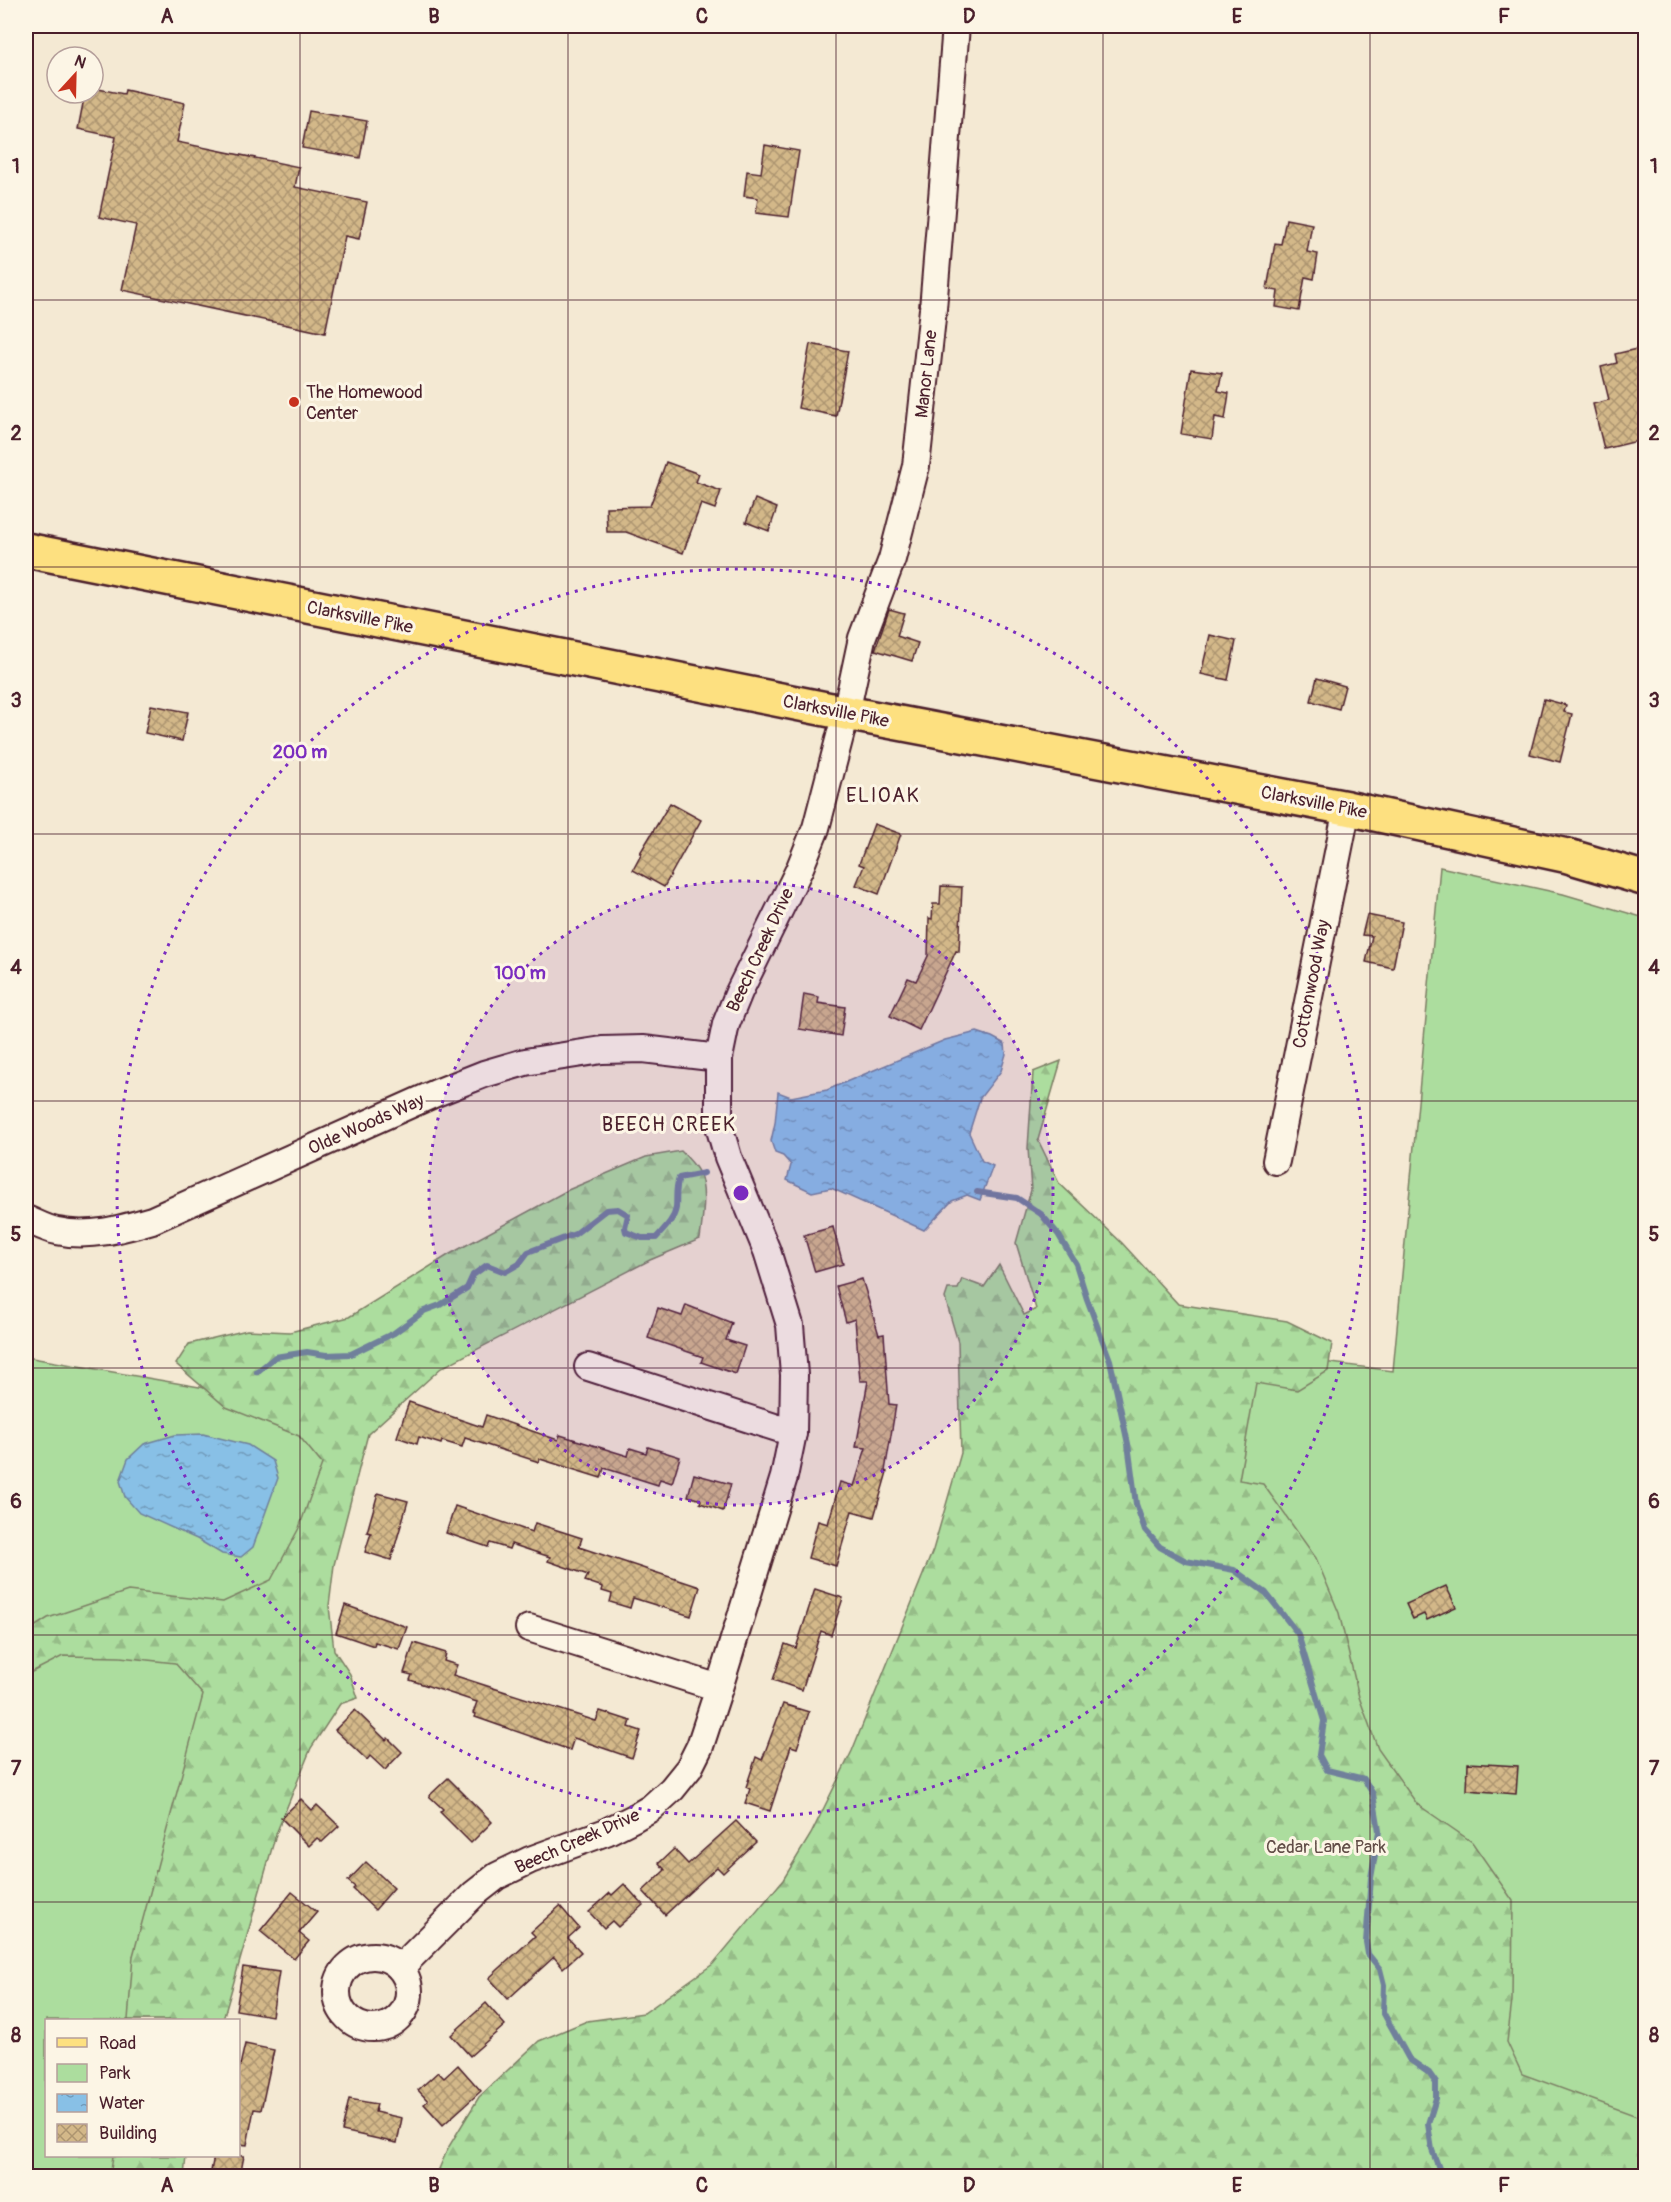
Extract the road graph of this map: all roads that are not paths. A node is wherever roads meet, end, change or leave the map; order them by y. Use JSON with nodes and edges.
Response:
{"nodes":[{"id":1,"x":956,"y":26,"type":"edge"},
{"id":2,"x":26,"y":550,"type":"edge"},
{"id":3,"x":846,"y":713,"type":"junction"},
{"id":4,"x":1347,"y":808,"type":"junction"},
{"id":5,"x":1646,"y":879,"type":"edge"},
{"id":6,"x":719,"y":1058,"type":"junction"},
{"id":7,"x":1276,"y":1161,"type":"dead end"},
{"id":8,"x":26,"y":1219,"type":"edge"},
{"id":9,"x":588,"y":1367,"type":"dead end"},
{"id":10,"x":793,"y":1433,"type":"junction"},
{"id":11,"x":529,"y":1628,"type":"dead end"},
{"id":12,"x":719,"y":1688,"type":"junction"},
{"id":13,"x":400,"y":1968,"type":"dead end"}],
"edges":[{"from":1,"to":3,"type":"street","name":"Manor Lane"},
{"from":2,"to":3,"type":"main road","name":"Clarksville Pike"},
{"from":3,"to":4,"type":"main road","name":"Clarksville Pike"},
{"from":3,"to":6,"type":"street","name":"Beech Creek Drive"},
{"from":4,"to":5,"type":"main road","name":"Clarksville Pike"},
{"from":4,"to":7,"type":"street","name":"Cottonwood Way"},
{"from":6,"to":8,"type":"street","name":"Olde Woods Way"},
{"from":6,"to":10,"type":"street","name":"Beech Creek Drive"},
{"from":9,"to":10,"type":"street"},
{"from":10,"to":12,"type":"street","name":"Beech Creek Drive"},
{"from":11,"to":12,"type":"street"},
{"from":12,"to":13,"type":"street","name":"Beech Creek Drive"}]}
